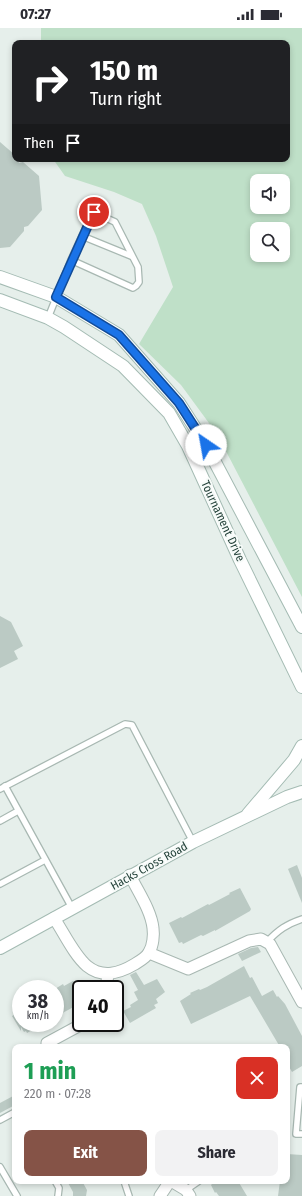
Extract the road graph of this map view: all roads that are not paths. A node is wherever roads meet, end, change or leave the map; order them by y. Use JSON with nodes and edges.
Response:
{"nodes":[{"id":1,"x":82,"y":236,"type":"junction"},
{"id":2,"x":132,"y":256,"type":"junction"},
{"id":3,"x":71,"y":260,"type":"junction"},
{"id":4,"x":0,"y":277,"type":"edge"},
{"id":5,"x":56,"y":297,"type":"junction"},
{"id":6,"x":0,"y":300,"type":"edge"},
{"id":7,"x":48,"y":318,"type":"junction"},
{"id":8,"x":302,"y":628,"type":"edge"},
{"id":9,"x":302,"y":687,"type":"edge"},
{"id":10,"x":302,"y":746,"type":"edge"},
{"id":11,"x":2,"y":788,"type":"edge"},
{"id":12,"x":302,"y":792,"type":"edge"},
{"id":13,"x":18,"y":811,"type":"junction"},
{"id":14,"x":245,"y":817,"type":"junction"},
{"id":15,"x":0,"y":820,"type":"edge"},
{"id":16,"x":193,"y":842,"type":"junction"},
{"id":17,"x":45,"y":860,"type":"junction"},
{"id":18,"x":130,"y":876,"type":"junction"},
{"id":19,"x":0,"y":884,"type":"edge"},
{"id":20,"x":72,"y":908,"type":"junction"},
{"id":21,"x":54,"y":918,"type":"junction"},
{"id":22,"x":302,"y":919,"type":"edge"},
{"id":23,"x":267,"y":942,"type":"junction"},
{"id":24,"x":0,"y":948,"type":"edge"},
{"id":25,"x":149,"y":953,"type":"junction"},
{"id":26,"x":108,"y":974,"type":"junction"},
{"id":27,"x":107,"y":980,"type":"edge"},
{"id":28,"x":302,"y":1002,"type":"edge"},
{"id":29,"x":72,"y":1030,"type":"edge"},
{"id":30,"x":48,"y":1044,"type":"edge"},
{"id":31,"x":302,"y":1087,"type":"edge"},
{"id":32,"x":12,"y":1114,"type":"edge"},
{"id":33,"x":0,"y":1120,"type":"edge"},
{"id":34,"x":302,"y":1134,"type":"edge"},
{"id":35,"x":0,"y":1167,"type":"edge"},
{"id":36,"x":57,"y":1184,"type":"edge"},
{"id":37,"x":125,"y":1184,"type":"edge"},
{"id":38,"x":168,"y":1184,"type":"edge"},
{"id":39,"x":174,"y":1184,"type":"edge"},
{"id":40,"x":196,"y":1184,"type":"edge"},
{"id":41,"x":188,"y":1193,"type":"edge"},
{"id":42,"x":17,"y":1196,"type":"edge"},
{"id":43,"x":58,"y":1196,"type":"edge"},
{"id":44,"x":129,"y":1196,"type":"edge"},
{"id":45,"x":160,"y":1196,"type":"edge"}],
"edges":[{"from":1,"to":2,"type":"lane"},
{"from":1,"to":2,"type":"lane"},
{"from":1,"to":3,"type":"lane"},
{"from":2,"to":3,"type":"lane"},
{"from":3,"to":5,"type":"lane"},
{"from":4,"to":5,"type":"street","name":"Tournament Drive"},
{"from":5,"to":7,"type":"lane"},
{"from":5,"to":8,"type":"street","name":"Tournament Drive"},
{"from":6,"to":7,"type":"street","name":"Tournament Drive"},
{"from":7,"to":9,"type":"street","name":"Tournament Drive"},
{"from":10,"to":14,"type":"street"},
{"from":11,"to":13,"type":"lane"},
{"from":11,"to":16,"type":"lane"},
{"from":12,"to":14,"type":"street","name":"Hacks Cross Road"},
{"from":13,"to":15,"type":"lane"},
{"from":13,"to":17,"type":"lane"},
{"from":14,"to":16,"type":"street","name":"Hacks Cross Road"},
{"from":16,"to":18,"type":"street","name":"Hacks Cross Road"},
{"from":17,"to":19,"type":"lane"},
{"from":17,"to":20,"type":"lane"},
{"from":18,"to":20,"type":"street","name":"Hacks Cross Road"},
{"from":18,"to":25,"type":"street"},
{"from":20,"to":21,"type":"street","name":"Hacks Cross Road"},
{"from":21,"to":24,"type":"street","name":"Hacks Cross Road"},
{"from":21,"to":26,"type":"street"},
{"from":22,"to":23,"type":"lane"},
{"from":23,"to":25,"type":"street"},
{"from":23,"to":28,"type":"street"},
{"from":25,"to":26,"type":"street"},
{"from":26,"to":27,"type":"street"},
{"from":29,"to":30,"type":"street"},
{"from":31,"to":34,"type":"lane"},
{"from":32,"to":33,"type":"lane"},
{"from":35,"to":42,"type":"lane"},
{"from":36,"to":43,"type":"lane"},
{"from":37,"to":44,"type":"lane"},
{"from":38,"to":45,"type":"street"},
{"from":39,"to":41,"type":"street"},
{"from":40,"to":41,"type":"lane"}]}
